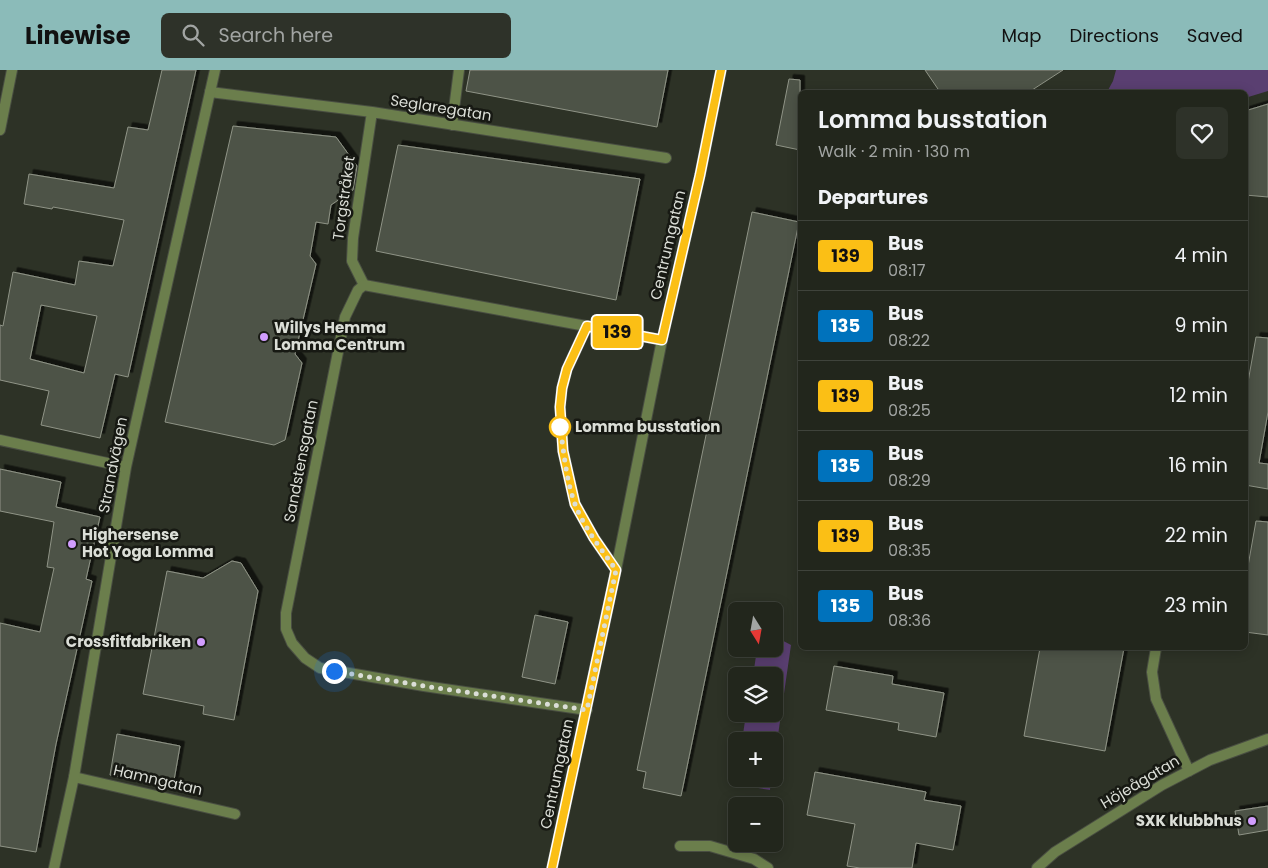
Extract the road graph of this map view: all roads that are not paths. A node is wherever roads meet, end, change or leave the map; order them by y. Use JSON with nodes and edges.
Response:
{"nodes":[{"id":1,"x":12,"y":70,"type":"edge"},
{"id":2,"x":214,"y":70,"type":"edge"},
{"id":3,"x":459,"y":70,"type":"edge"},
{"id":4,"x":722,"y":70,"type":"edge"},
{"id":5,"x":210,"y":92,"type":"junction"},
{"id":6,"x":372,"y":112,"type":"junction"},
{"id":7,"x":452,"y":125,"type":"junction"},
{"id":8,"x":0,"y":130,"type":"edge"},
{"id":9,"x":666,"y":158,"type":"dead end"},
{"id":10,"x":364,"y":285,"type":"junction"},
{"id":11,"x":587,"y":326,"type":"junction"},
{"id":12,"x":662,"y":340,"type":"junction"},
{"id":13,"x":0,"y":440,"type":"edge"},
{"id":14,"x":126,"y":467,"type":"junction"},
{"id":15,"x":616,"y":570,"type":"junction"},
{"id":16,"x":1156,"y":650,"type":"edge"},
{"id":17,"x":587,"y":710,"type":"junction"},
{"id":18,"x":1268,"y":739,"type":"edge"},
{"id":19,"x":1189,"y":771,"type":"junction"},
{"id":20,"x":74,"y":777,"type":"junction"},
{"id":21,"x":235,"y":814,"type":"dead end"},
{"id":22,"x":680,"y":846,"type":"dead end"},
{"id":23,"x":54,"y":868,"type":"edge"},
{"id":24,"x":552,"y":868,"type":"edge"},
{"id":25,"x":768,"y":868,"type":"edge"},
{"id":26,"x":1036,"y":868,"type":"edge"}],
"edges":[{"from":1,"to":8,"type":"street"},
{"from":2,"to":5,"type":"street","name":"Strandvägen"},
{"from":3,"to":7,"type":"street"},
{"from":4,"to":12,"type":"street","name":"Centrumgatan"},
{"from":5,"to":6,"type":"street","name":"Seglaregatan"},
{"from":5,"to":14,"type":"street","name":"Strandvägen"},
{"from":6,"to":7,"type":"street","name":"Seglaregatan"},
{"from":6,"to":10,"type":"street","name":"Torgstråket"},
{"from":7,"to":9,"type":"street","name":"Seglaregatan"},
{"from":10,"to":11,"type":"street"},
{"from":10,"to":17,"type":"street","name":"Sandstensgatan"},
{"from":11,"to":12,"type":"street"},
{"from":11,"to":15,"type":"street"},
{"from":12,"to":15,"type":"street","name":"Centrumgatan"},
{"from":13,"to":14,"type":"street"},
{"from":14,"to":20,"type":"street","name":"Strandvägen"},
{"from":15,"to":17,"type":"street","name":"Centrumgatan"},
{"from":16,"to":19,"type":"street"},
{"from":17,"to":24,"type":"street","name":"Centrumgatan"},
{"from":18,"to":19,"type":"street","name":"Höjeågatan"},
{"from":19,"to":26,"type":"street","name":"Höjeågatan"},
{"from":20,"to":21,"type":"street","name":"Hamngatan"},
{"from":20,"to":23,"type":"street","name":"Strandvägen"},
{"from":22,"to":25,"type":"street"}]}
